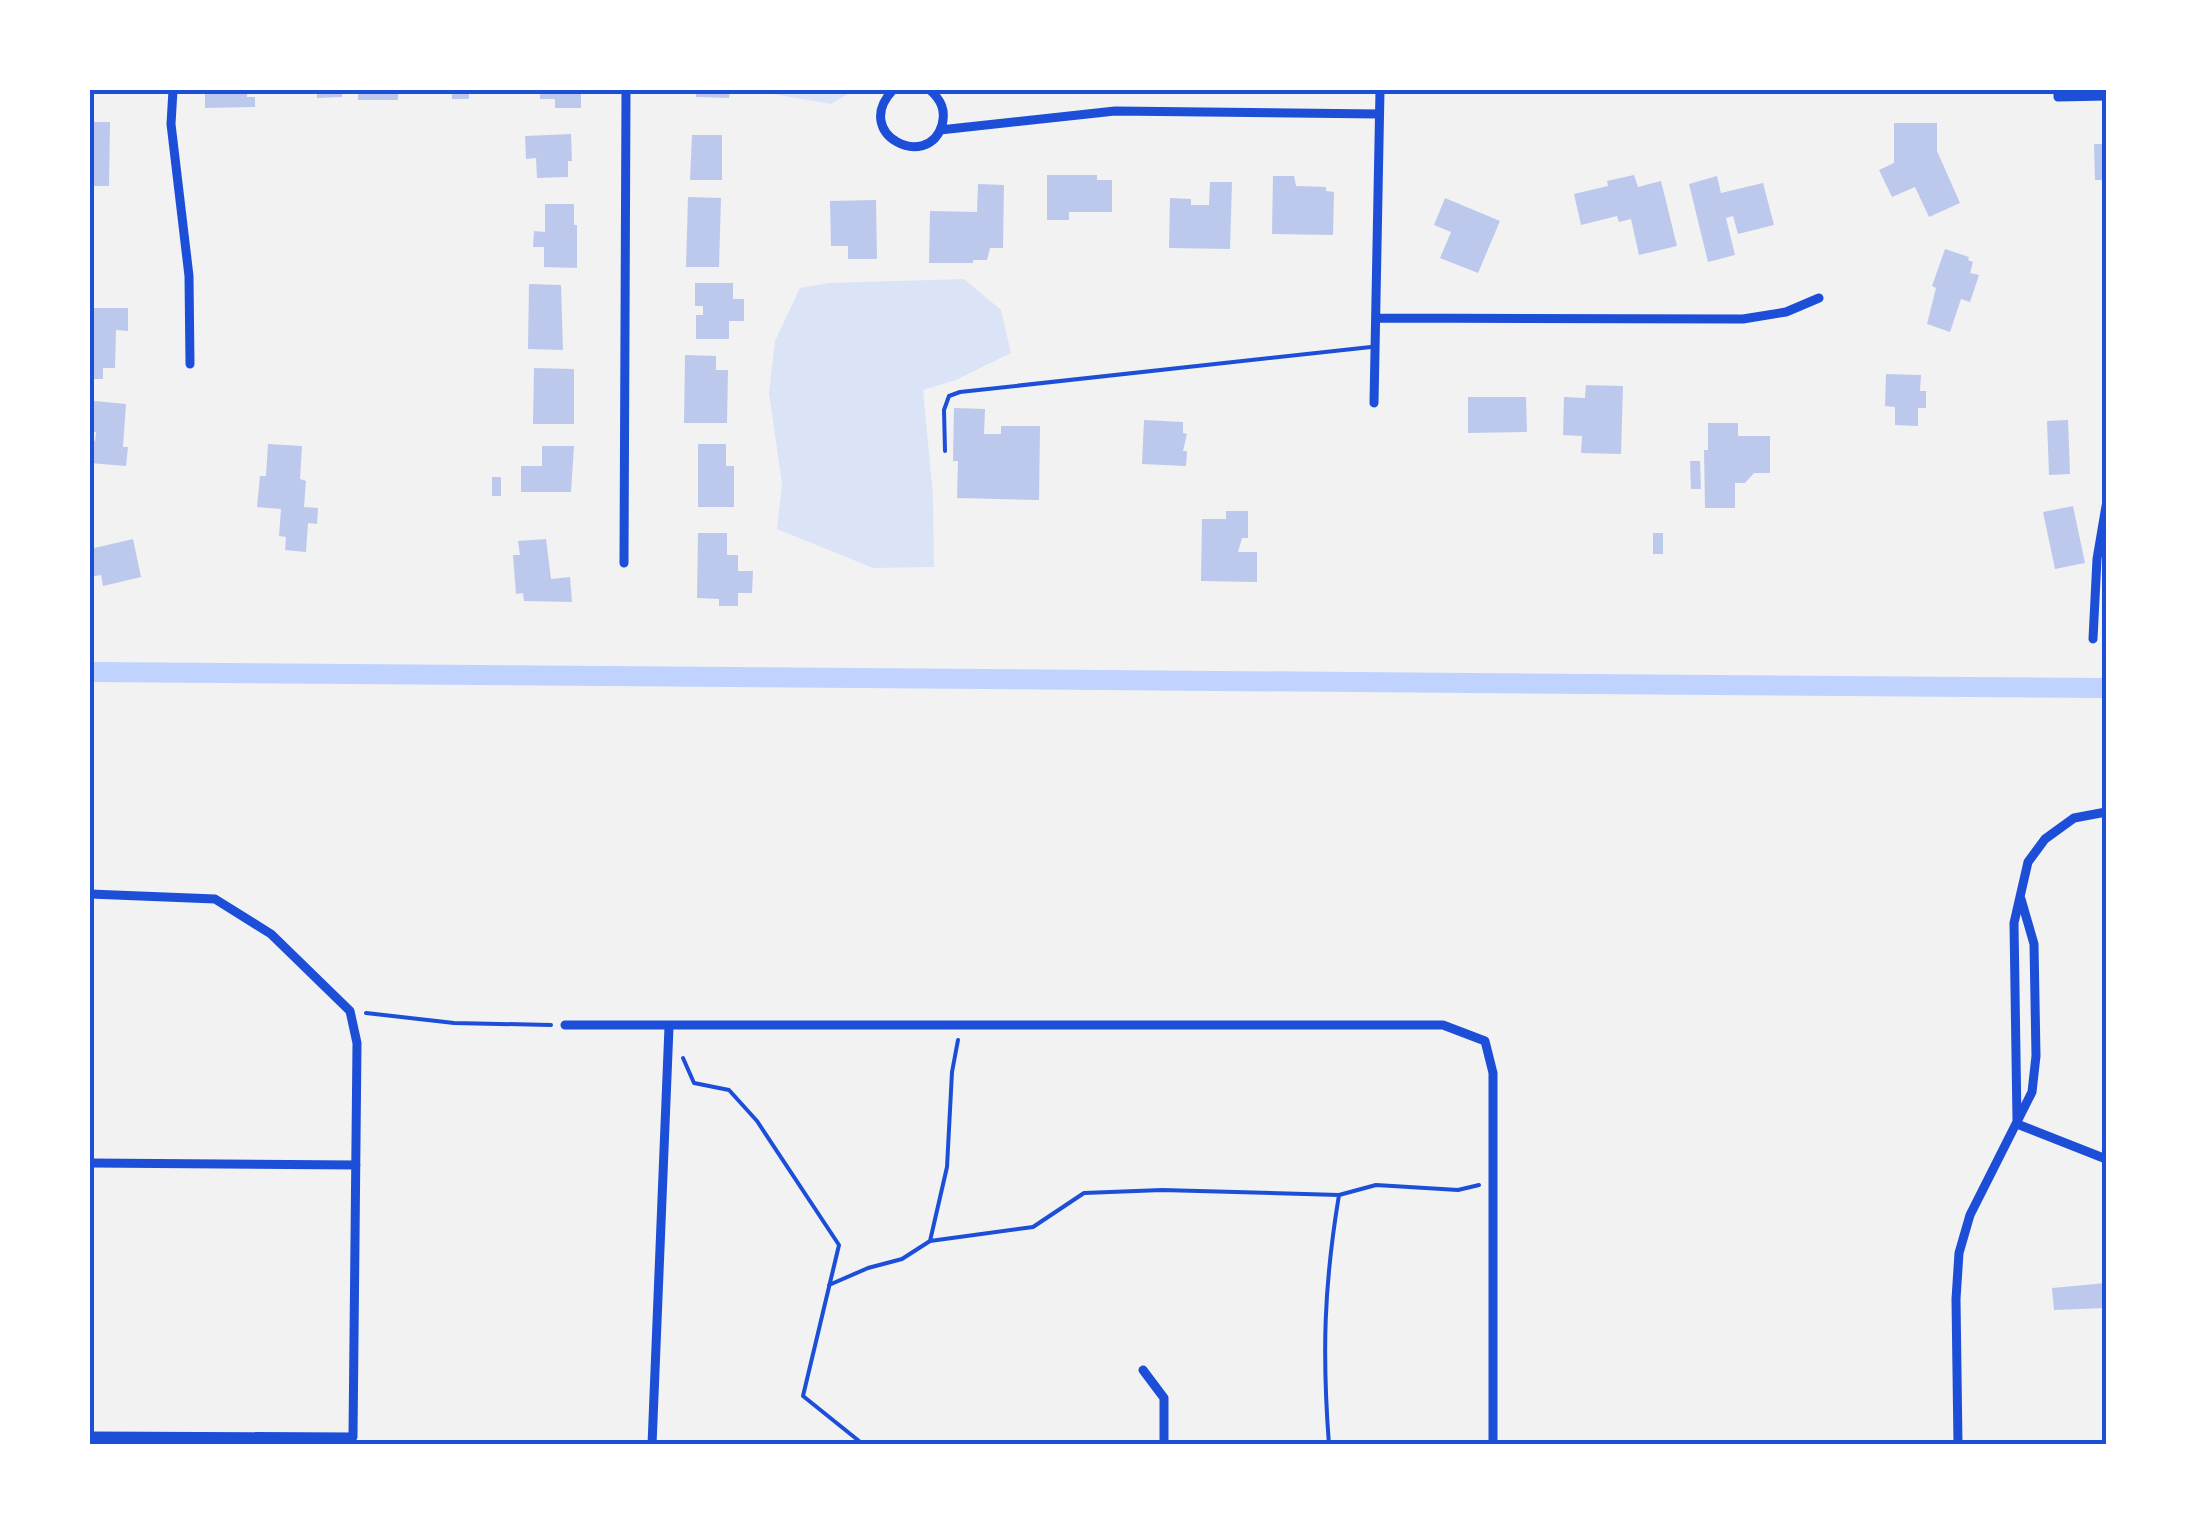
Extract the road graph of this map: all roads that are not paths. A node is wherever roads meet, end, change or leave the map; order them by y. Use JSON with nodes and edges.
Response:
{"nodes":[{"id":1,"x":173,"y":90,"type":"edge"},
{"id":2,"x":626,"y":90,"type":"edge"},
{"id":3,"x":893,"y":90,"type":"edge"},
{"id":4,"x":930,"y":90,"type":"edge"},
{"id":5,"x":1380,"y":90,"type":"edge"},
{"id":6,"x":2058,"y":90,"type":"edge"},
{"id":7,"x":2106,"y":96,"type":"edge"},
{"id":8,"x":1380,"y":114,"type":"junction"},
{"id":9,"x":940,"y":130,"type":"junction"},
{"id":10,"x":1819,"y":298,"type":"dead end"},
{"id":11,"x":1376,"y":318,"type":"junction"},
{"id":12,"x":1376,"y":347,"type":"junction"},
{"id":13,"x":190,"y":364,"type":"dead end"},
{"id":14,"x":1374,"y":403,"type":"dead end"},
{"id":15,"x":945,"y":451,"type":"dead end"},
{"id":16,"x":2106,"y":506,"type":"edge"},
{"id":17,"x":624,"y":562,"type":"dead end"},
{"id":18,"x":2093,"y":639,"type":"dead end"},
{"id":19,"x":2106,"y":812,"type":"edge"},
{"id":20,"x":90,"y":894,"type":"edge"},
{"id":21,"x":2022,"y":899,"type":"junction"},
{"id":22,"x":566,"y":1025,"type":"road end"},
{"id":23,"x":669,"y":1027,"type":"junction"},
{"id":24,"x":2018,"y":1124,"type":"junction"},
{"id":25,"x":2106,"y":1158,"type":"edge"},
{"id":26,"x":90,"y":1163,"type":"edge"},
{"id":27,"x":356,"y":1165,"type":"junction"},
{"id":28,"x":1143,"y":1370,"type":"dead end"},
{"id":29,"x":90,"y":1436,"type":"edge"},
{"id":30,"x":652,"y":1445,"type":"edge"},
{"id":31,"x":1164,"y":1445,"type":"edge"},
{"id":32,"x":1493,"y":1445,"type":"edge"},
{"id":33,"x":1958,"y":1445,"type":"edge"}],
"edges":[{"from":1,"to":13,"type":"street"},
{"from":2,"to":17,"type":"street"},
{"from":3,"to":9,"type":"street"},
{"from":4,"to":9,"type":"street"},
{"from":5,"to":8,"type":"street"},
{"from":6,"to":7,"type":"street"},
{"from":8,"to":9,"type":"street"},
{"from":8,"to":11,"type":"street"},
{"from":10,"to":11,"type":"street"},
{"from":11,"to":12,"type":"street"},
{"from":12,"to":14,"type":"street"},
{"from":12,"to":15,"type":"lane"},
{"from":16,"to":18,"type":"street"},
{"from":19,"to":21,"type":"street"},
{"from":20,"to":27,"type":"street"},
{"from":21,"to":24,"type":"street"},
{"from":21,"to":24,"type":"street"},
{"from":22,"to":23,"type":"street"},
{"from":23,"to":30,"type":"street"},
{"from":23,"to":32,"type":"street"},
{"from":24,"to":25,"type":"street"},
{"from":24,"to":33,"type":"street"},
{"from":26,"to":27,"type":"street"},
{"from":27,"to":29,"type":"street"},
{"from":28,"to":31,"type":"street"}]}
